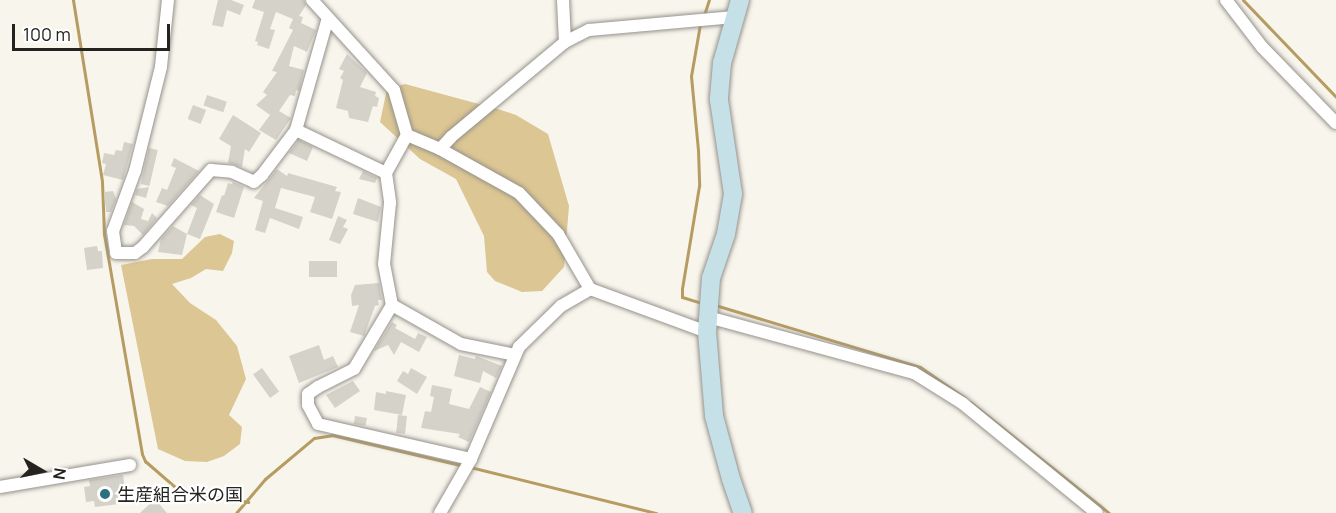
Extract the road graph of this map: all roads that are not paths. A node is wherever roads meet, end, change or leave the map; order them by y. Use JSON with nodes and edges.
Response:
{"nodes":[{"id":1,"x":168,"y":0,"type":"edge"},
{"id":2,"x":312,"y":0,"type":"edge"},
{"id":3,"x":563,"y":0,"type":"edge"},
{"id":4,"x":1226,"y":0,"type":"edge"},
{"id":5,"x":737,"y":8,"type":"edge"},
{"id":6,"x":328,"y":18,"type":"junction"},
{"id":7,"x":565,"y":42,"type":"junction"},
{"id":8,"x":1336,"y":123,"type":"edge"},
{"id":9,"x":296,"y":130,"type":"junction"},
{"id":10,"x":407,"y":135,"type":"junction"},
{"id":11,"x":440,"y":149,"type":"junction"},
{"id":12,"x":386,"y":173,"type":"junction"},
{"id":13,"x":590,"y":289,"type":"junction"},
{"id":14,"x":392,"y":305,"type":"junction"},
{"id":15,"x":707,"y":324,"type":"junction"},
{"id":16,"x":515,"y":355,"type":"junction"},
{"id":17,"x":471,"y":459,"type":"junction"},
{"id":18,"x":130,"y":465,"type":"dead end"},
{"id":19,"x":0,"y":487,"type":"edge"},
{"id":20,"x":440,"y":513,"type":"edge"},
{"id":21,"x":743,"y":513,"type":"edge"},
{"id":22,"x":1097,"y":513,"type":"edge"}],
"edges":[{"from":1,"to":9,"type":"street"},
{"from":2,"to":6,"type":"street"},
{"from":3,"to":7,"type":"street"},
{"from":4,"to":8,"type":"street"},
{"from":5,"to":7,"type":"street"},
{"from":5,"to":15,"type":"street"},
{"from":6,"to":9,"type":"street"},
{"from":6,"to":10,"type":"street"},
{"from":7,"to":11,"type":"street"},
{"from":9,"to":12,"type":"street"},
{"from":10,"to":11,"type":"street"},
{"from":10,"to":12,"type":"street"},
{"from":11,"to":13,"type":"street"},
{"from":12,"to":14,"type":"street"},
{"from":13,"to":15,"type":"street"},
{"from":13,"to":16,"type":"street"},
{"from":14,"to":16,"type":"street"},
{"from":14,"to":17,"type":"street"},
{"from":15,"to":21,"type":"street"},
{"from":15,"to":22,"type":"street"},
{"from":16,"to":17,"type":"street"},
{"from":17,"to":20,"type":"street"},
{"from":18,"to":19,"type":"street"}]}
